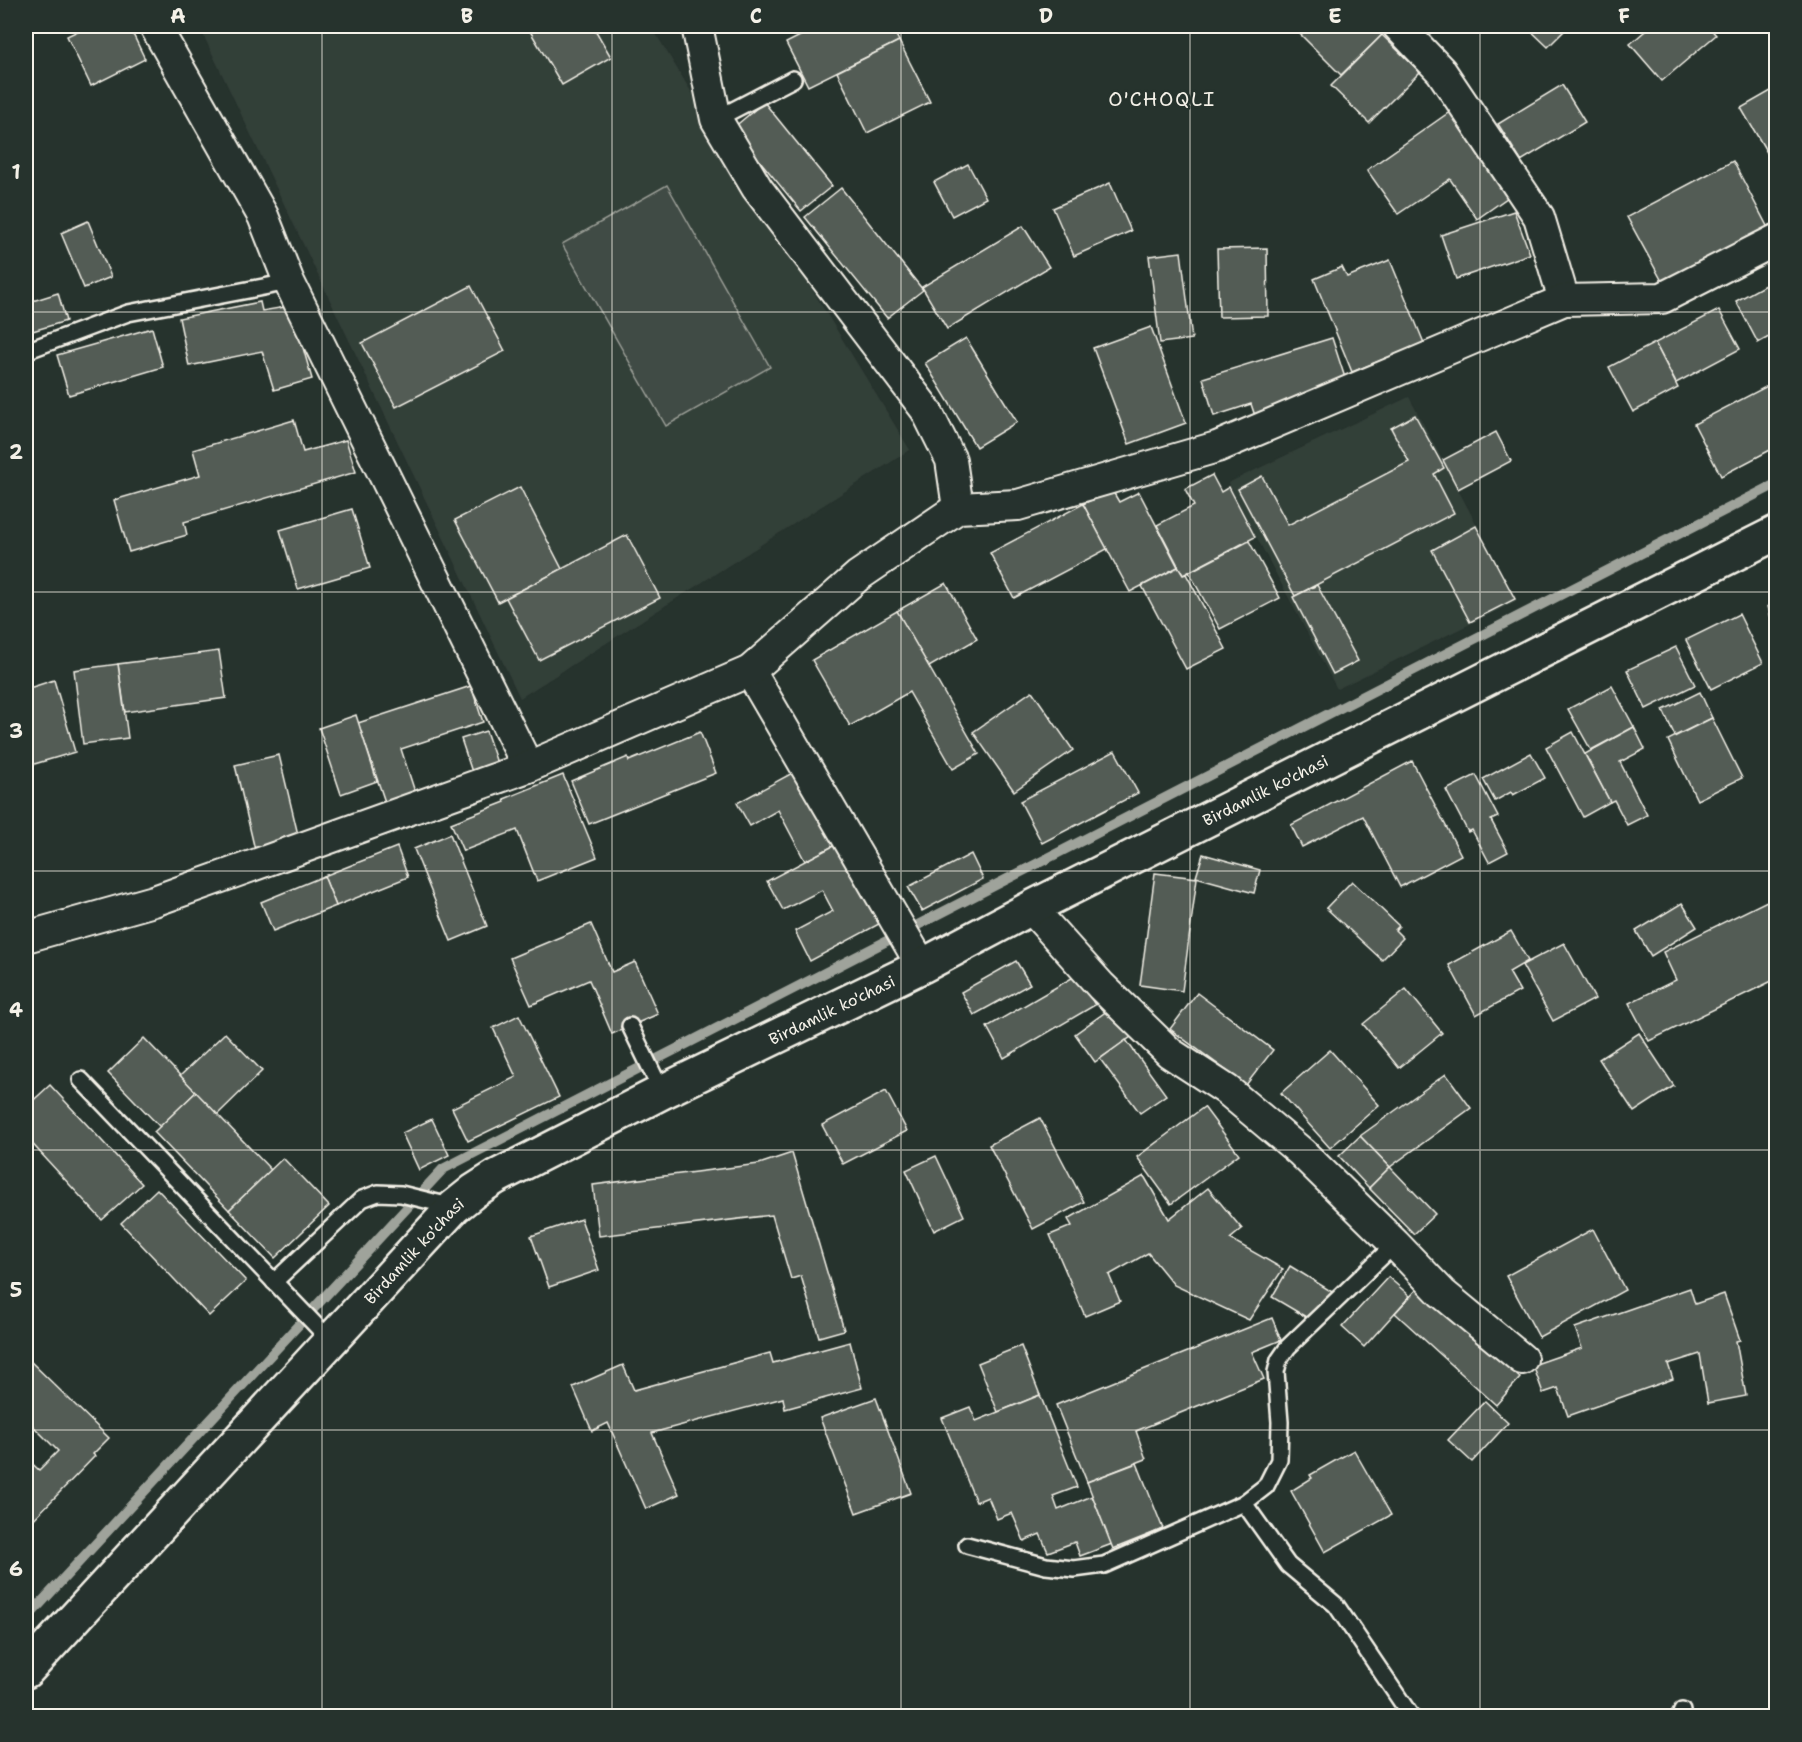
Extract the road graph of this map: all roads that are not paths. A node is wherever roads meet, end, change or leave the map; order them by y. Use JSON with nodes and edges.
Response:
{"nodes":[{"id":1,"x":155,"y":26,"type":"edge"},
{"id":2,"x":697,"y":26,"type":"edge"},
{"id":3,"x":1398,"y":26,"type":"edge"},
{"id":4,"x":793,"y":79,"type":"dead end"},
{"id":5,"x":716,"y":119,"type":"junction"},
{"id":6,"x":1776,"y":240,"type":"edge"},
{"id":7,"x":289,"y":282,"type":"junction"},
{"id":8,"x":1564,"y":300,"type":"junction"},
{"id":9,"x":26,"y":351,"type":"edge"},
{"id":10,"x":958,"y":508,"type":"junction"},
{"id":11,"x":1776,"y":533,"type":"edge"},
{"id":12,"x":750,"y":670,"type":"junction"},
{"id":13,"x":528,"y":767,"type":"junction"},
{"id":14,"x":1031,"y":908,"type":"junction"},
{"id":15,"x":26,"y":937,"type":"edge"},
{"id":16,"x":922,"y":966,"type":"junction"},
{"id":17,"x":630,"y":1026,"type":"dead end"},
{"id":18,"x":81,"y":1080,"type":"dead end"},
{"id":19,"x":662,"y":1092,"type":"junction"},
{"id":20,"x":454,"y":1207,"type":"junction"},
{"id":21,"x":1395,"y":1244,"type":"junction"},
{"id":22,"x":274,"y":1282,"type":"junction"},
{"id":23,"x":330,"y":1341,"type":"junction"},
{"id":24,"x":1522,"y":1359,"type":"dead end"},
{"id":25,"x":1244,"y":1503,"type":"junction"},
{"id":26,"x":968,"y":1545,"type":"dead end"},
{"id":27,"x":26,"y":1671,"type":"edge"},
{"id":28,"x":1411,"y":1716,"type":"edge"}],
"edges":[{"from":1,"to":7,"type":"street"},
{"from":2,"to":5,"type":"street"},
{"from":3,"to":8,"type":"street"},
{"from":4,"to":5,"type":"lane"},
{"from":5,"to":10,"type":"street"},
{"from":6,"to":8,"type":"street"},
{"from":7,"to":9,"type":"lane"},
{"from":7,"to":13,"type":"street"},
{"from":8,"to":10,"type":"street"},
{"from":10,"to":12,"type":"street"},
{"from":11,"to":14,"type":"street","name":"Birdamlik ko'chasi"},
{"from":12,"to":13,"type":"street"},
{"from":12,"to":16,"type":"street"},
{"from":13,"to":15,"type":"street"},
{"from":14,"to":16,"type":"street","name":"Birdamlik ko'chasi"},
{"from":14,"to":21,"type":"street"},
{"from":16,"to":19,"type":"street","name":"Birdamlik ko'chasi"},
{"from":17,"to":19,"type":"lane"},
{"from":18,"to":22,"type":"lane"},
{"from":19,"to":20,"type":"street","name":"Birdamlik ko'chasi"},
{"from":20,"to":22,"type":"lane"},
{"from":20,"to":23,"type":"street","name":"Birdamlik ko'chasi"},
{"from":21,"to":24,"type":"street"},
{"from":21,"to":25,"type":"lane"},
{"from":22,"to":23,"type":"lane"},
{"from":23,"to":27,"type":"street","name":"Birdamlik ko'chasi"},
{"from":25,"to":26,"type":"lane"},
{"from":25,"to":28,"type":"lane"}]}
